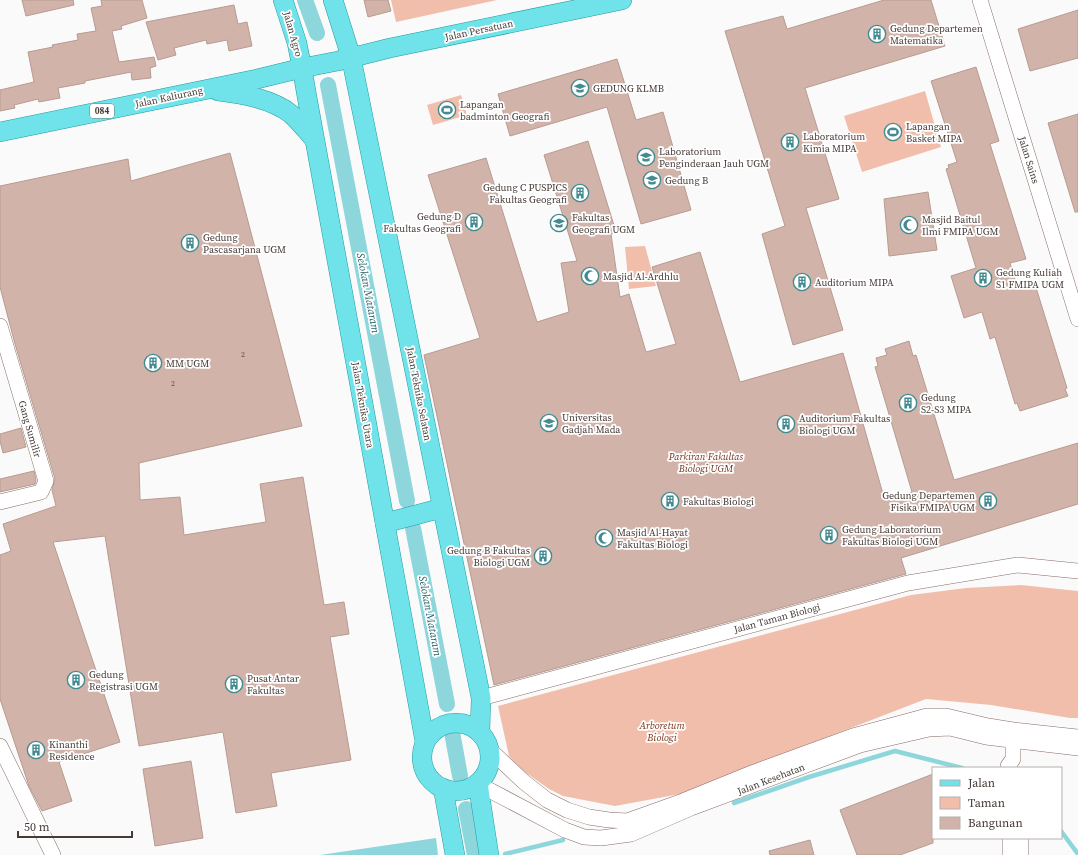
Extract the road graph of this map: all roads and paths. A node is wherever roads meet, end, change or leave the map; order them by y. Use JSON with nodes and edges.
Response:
{"nodes":[{"id":1,"x":283,"y":0,"type":"edge"},
{"id":2,"x":333,"y":0,"type":"edge"},
{"id":3,"x":622,"y":0,"type":"edge"},
{"id":4,"x":980,"y":0,"type":"edge"},
{"id":5,"x":344,"y":59,"type":"junction"},
{"id":6,"x":308,"y":67,"type":"junction"},
{"id":7,"x":203,"y":90,"type":"junction"},
{"id":8,"x":0,"y":132,"type":"edge"},
{"id":9,"x":315,"y":141,"type":"junction"},
{"id":10,"x":1078,"y":319,"type":"edge"},
{"id":11,"x":0,"y":326,"type":"edge"},
{"id":12,"x":0,"y":502,"type":"edge"},
{"id":13,"x":442,"y":508,"type":"junction"},
{"id":14,"x":392,"y":521,"type":"junction"},
{"id":15,"x":1078,"y":571,"type":"edge"},
{"id":16,"x":480,"y":698,"type":"junction"},
{"id":17,"x":480,"y":732,"type":"junction"},
{"id":18,"x":1013,"y":736,"type":"junction"},
{"id":19,"x":1078,"y":737,"type":"edge"},
{"id":20,"x":425,"y":742,"type":"junction"},
{"id":21,"x":0,"y":746,"type":"edge"},
{"id":22,"x":1078,"y":748,"type":"edge"},
{"id":23,"x":490,"y":750,"type":"junction"},
{"id":24,"x":1014,"y":765,"type":"edge"},
{"id":25,"x":461,"y":788,"type":"junction"},
{"id":26,"x":629,"y":828,"type":"junction"},
{"id":27,"x":1010,"y":839,"type":"edge"},
{"id":28,"x":1021,"y":839,"type":"edge"},
{"id":29,"x":53,"y":855,"type":"edge"},
{"id":30,"x":455,"y":855,"type":"edge"},
{"id":31,"x":489,"y":855,"type":"edge"},
{"id":32,"x":1010,"y":855,"type":"edge"},
{"id":33,"x":1021,"y":855,"type":"edge"}],
"edges":[{"from":1,"to":6,"type":"main road","name":"Jalan Agro"},
{"from":2,"to":5,"type":"main road"},
{"from":3,"to":5,"type":"main road","name":"Jalan Persatuan"},
{"from":4,"to":10,"type":"street","name":"Jalan Sains"},
{"from":5,"to":6,"type":"main road","name":"Jalan Kaliurang"},
{"from":5,"to":13,"type":"main road","name":"Jalan Teknika Selatan"},
{"from":6,"to":7,"type":"main road","name":"Jalan Kaliurang"},
{"from":6,"to":9,"type":"main road","name":"Jalan Teknika Utara"},
{"from":7,"to":8,"type":"main road","name":"Jalan Kaliurang","number":"084"},
{"from":7,"to":9,"type":"main road"},
{"from":9,"to":14,"type":"main road","name":"Jalan Teknika Utara"},
{"from":11,"to":12,"type":"street","name":"Gang Sumilir"},
{"from":13,"to":14,"type":"main road"},
{"from":13,"to":16,"type":"main road","name":"Jalan Teknika Selatan"},
{"from":14,"to":20,"type":"main road","name":"Jalan Teknika Utara"},
{"from":15,"to":16,"type":"street","name":"Jalan Taman Biologi"},
{"from":16,"to":17,"type":"main road","name":"Jalan Teknika Selatan"},
{"from":17,"to":20,"type":"main road"},
{"from":17,"to":23,"type":"main road"},
{"from":18,"to":19,"type":"street","name":"Jalan Kesehatan"},
{"from":18,"to":22,"type":"street","name":"Jalan Kesehatan"},
{"from":18,"to":24,"type":"street"},
{"from":18,"to":26,"type":"street","name":"Jalan Kesehatan"},
{"from":20,"to":25,"type":"main road"},
{"from":21,"to":29,"type":"street"},
{"from":23,"to":25,"type":"main road"},
{"from":23,"to":26,"type":"street","name":"Jalan Kesehatan"},
{"from":25,"to":26,"type":"street","name":"Jalan Kesehatan"},
{"from":25,"to":30,"type":"main road"},
{"from":25,"to":31,"type":"main road"},
{"from":27,"to":32,"type":"street"},
{"from":28,"to":33,"type":"street"}]}
